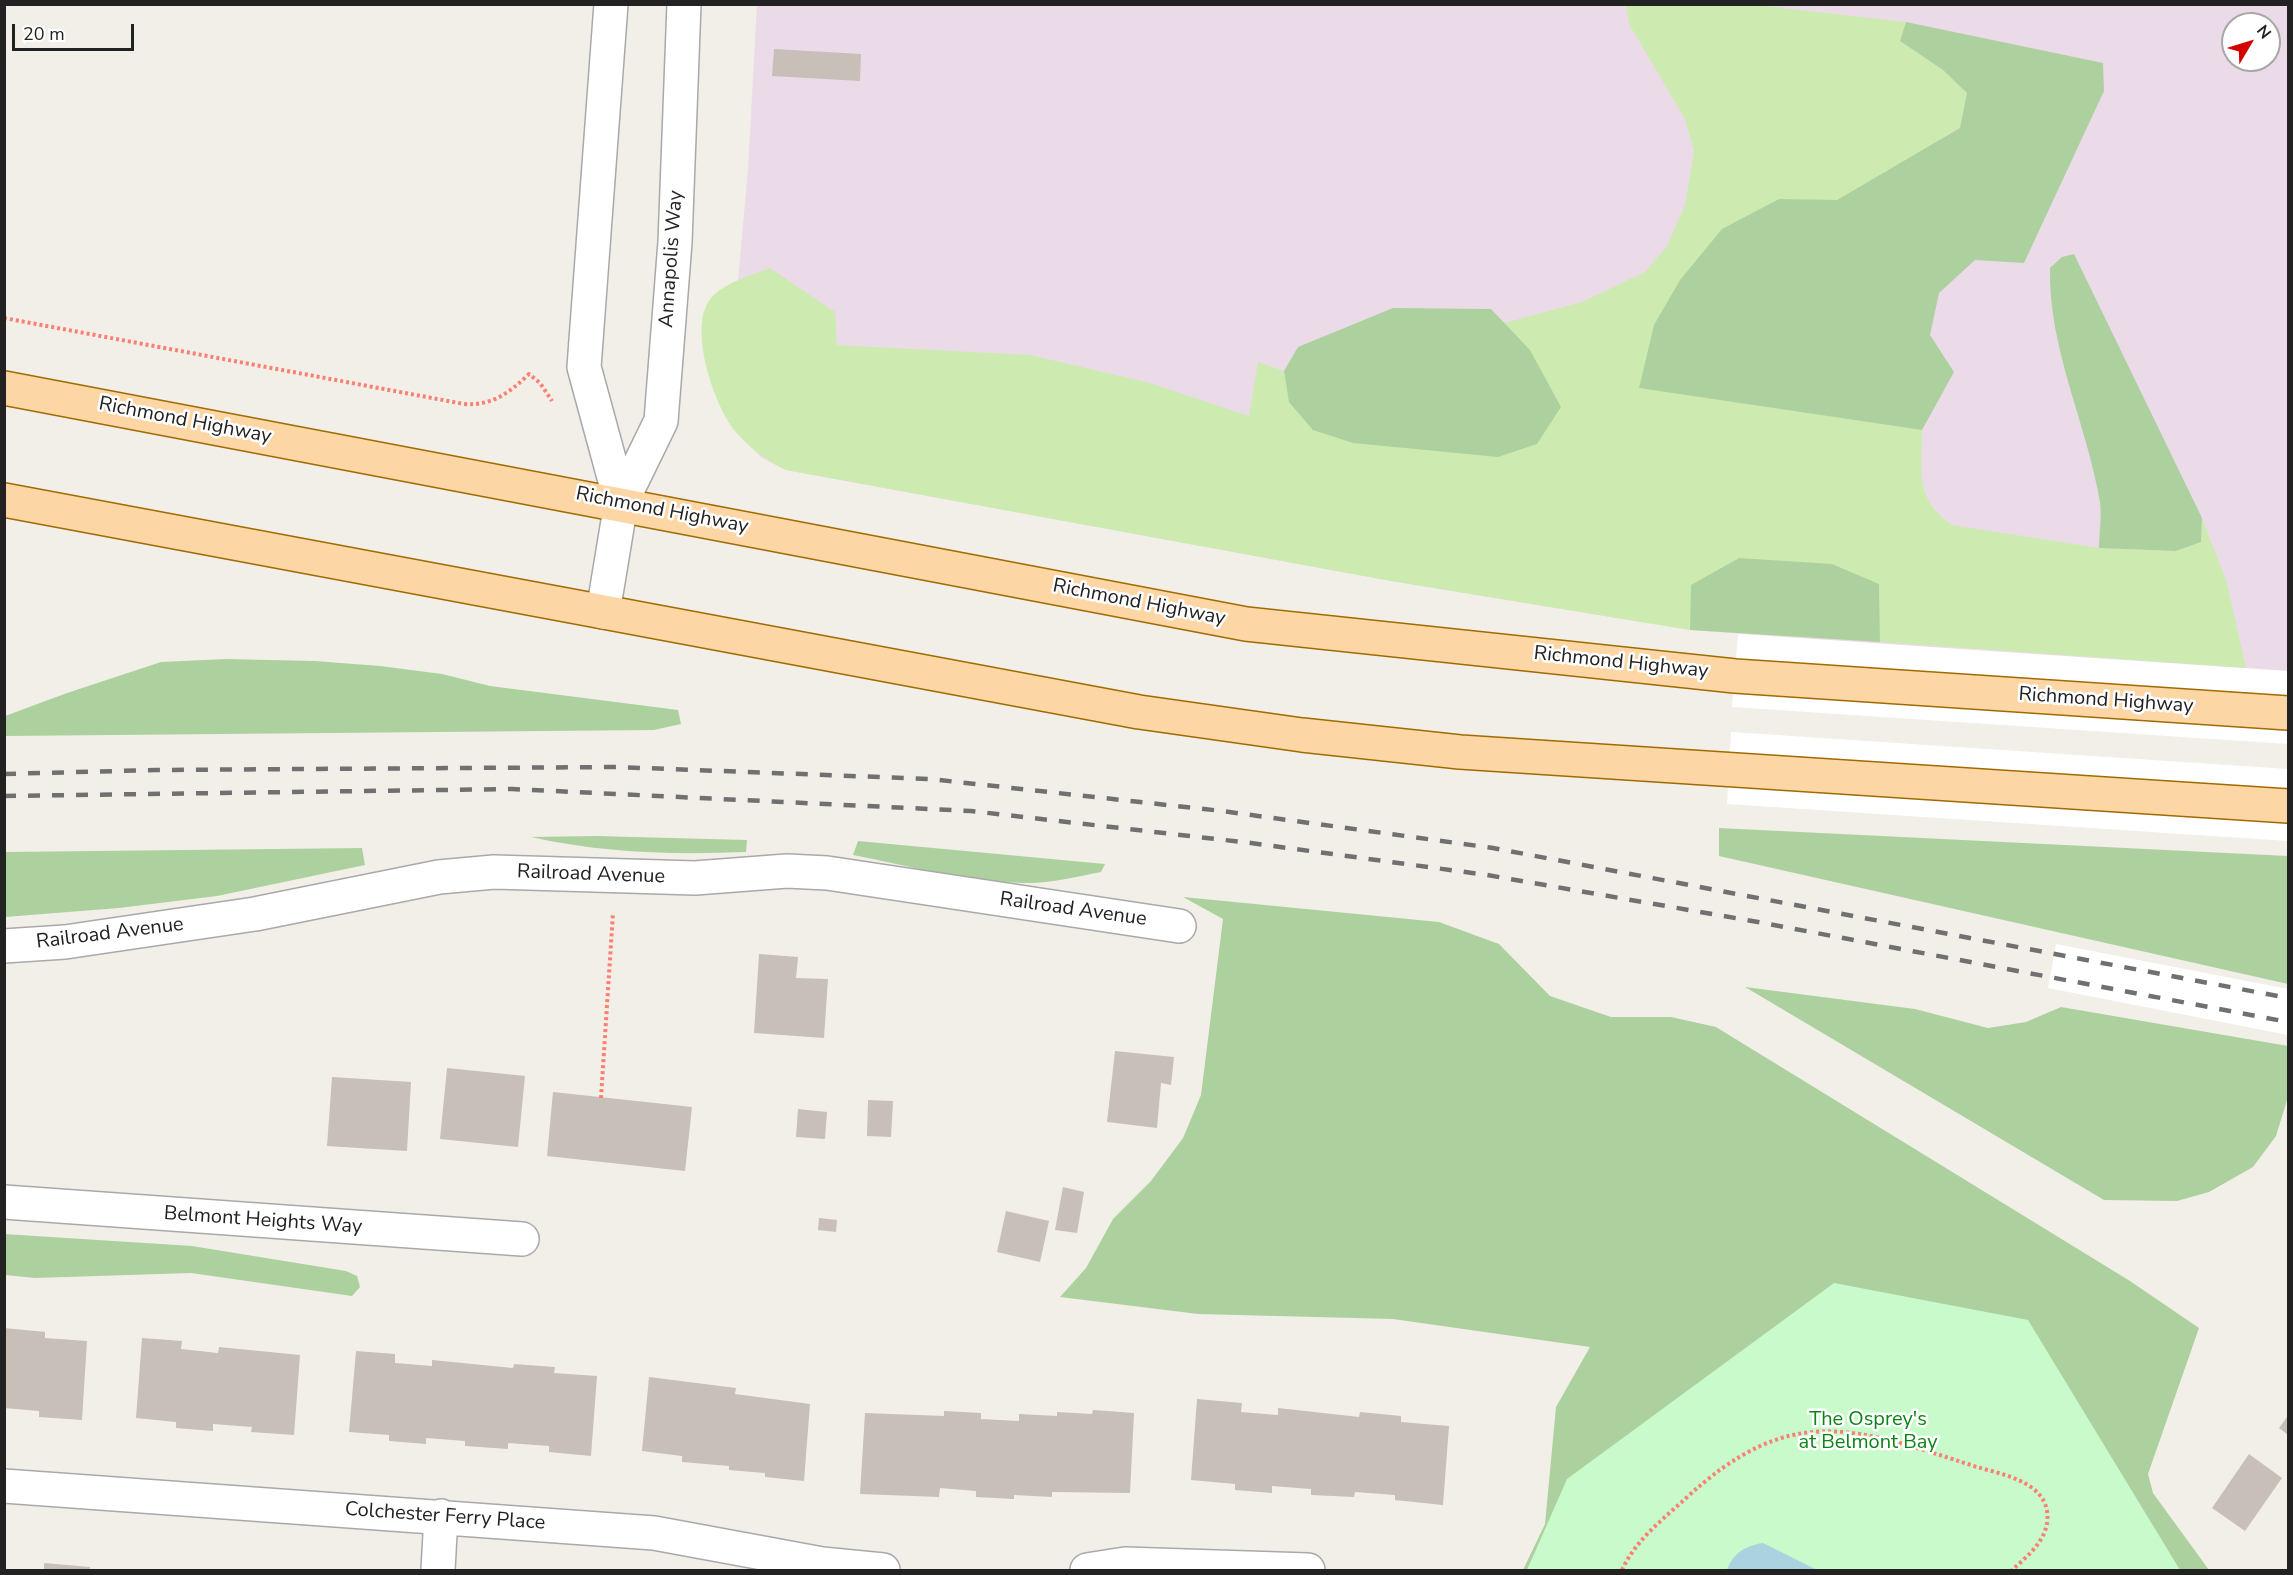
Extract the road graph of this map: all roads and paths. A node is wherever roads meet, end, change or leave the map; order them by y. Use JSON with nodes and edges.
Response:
{"nodes":[{"id":1,"x":611,"y":4,"type":"edge"},
{"id":2,"x":684,"y":4,"type":"edge"},
{"id":3,"x":4,"y":318,"type":"edge"},
{"id":4,"x":4,"y":388,"type":"edge"},
{"id":5,"x":559,"y":411,"type":"dead end"},
{"id":6,"x":4,"y":500,"type":"edge"},
{"id":7,"x":621,"y":503,"type":"junction"},
{"id":8,"x":603,"y":612,"type":"junction"},
{"id":9,"x":2289,"y":713,"type":"edge"},
{"id":10,"x":2289,"y":806,"type":"edge"},
{"id":11,"x":616,"y":876,"type":"junction"},
{"id":12,"x":1179,"y":926,"type":"dead end"},
{"id":13,"x":4,"y":946,"type":"edge"},
{"id":14,"x":602,"y":1098,"type":"dead end"},
{"id":15,"x":4,"y":1202,"type":"edge"},
{"id":16,"x":522,"y":1239,"type":"dead end"},
{"id":17,"x":4,"y":1486,"type":"edge"},
{"id":18,"x":441,"y":1516,"type":"junction"},
{"id":19,"x":438,"y":1570,"type":"edge"},
{"id":20,"x":883,"y":1570,"type":"edge"},
{"id":21,"x":1087,"y":1570,"type":"edge"},
{"id":22,"x":1308,"y":1570,"type":"edge"},
{"id":23,"x":1622,"y":1570,"type":"edge"},
{"id":24,"x":2012,"y":1570,"type":"edge"}],
"edges":[{"from":1,"to":7,"type":"street","name":"Annapolis Way"},
{"from":2,"to":7,"type":"street","name":"Annapolis Way"},
{"from":3,"to":5,"type":"path"},
{"from":4,"to":7,"type":"main road","name":"Richmond Highway"},
{"from":6,"to":8,"type":"main road"},
{"from":7,"to":8,"type":"street","name":"Annapolis Way"},
{"from":7,"to":9,"type":"main road","name":"Richmond Highway"},
{"from":8,"to":10,"type":"main road"},
{"from":11,"to":12,"type":"street","name":"Railroad Avenue"},
{"from":11,"to":13,"type":"street","name":"Railroad Avenue"},
{"from":11,"to":14,"type":"path"},
{"from":15,"to":16,"type":"street","name":"Belmont Heights Way"},
{"from":17,"to":18,"type":"street","name":"Colchester Ferry Place"},
{"from":18,"to":19,"type":"street"},
{"from":18,"to":20,"type":"street","name":"Colchester Ferry Place"},
{"from":21,"to":22,"type":"street"},
{"from":23,"to":24,"type":"path"}]}
